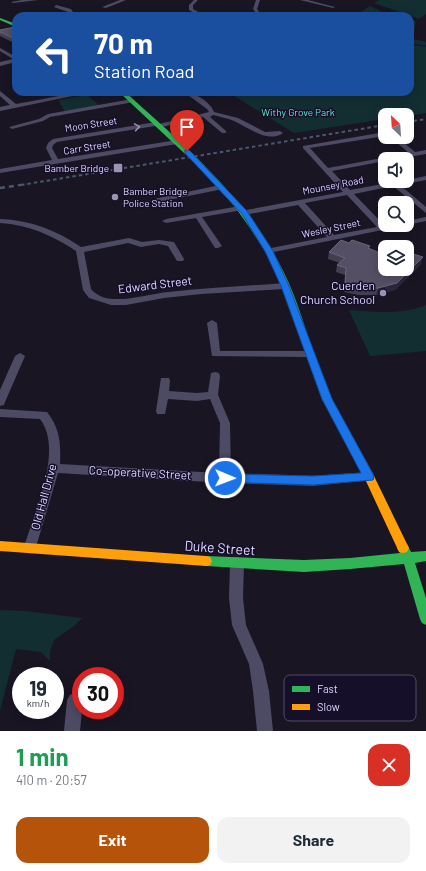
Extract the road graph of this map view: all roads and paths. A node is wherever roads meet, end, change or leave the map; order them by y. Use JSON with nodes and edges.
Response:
{"nodes":[{"id":1,"x":27,"y":0,"type":"edge"},
{"id":2,"x":36,"y":0,"type":"edge"},
{"id":3,"x":124,"y":0,"type":"edge"},
{"id":4,"x":196,"y":0,"type":"edge"},
{"id":5,"x":258,"y":0,"type":"edge"},
{"id":6,"x":302,"y":0,"type":"edge"},
{"id":7,"x":17,"y":2,"type":"dead end"},
{"id":8,"x":68,"y":5,"type":"dead end"},
{"id":9,"x":104,"y":7,"type":"dead end"},
{"id":10,"x":333,"y":7,"type":"dead end"},
{"id":11,"x":70,"y":12,"type":"edge"},
{"id":12,"x":195,"y":12,"type":"edge"},
{"id":13,"x":257,"y":12,"type":"edge"},
{"id":14,"x":0,"y":19,"type":"edge"},
{"id":15,"x":12,"y":26,"type":"edge"},
{"id":16,"x":1,"y":48,"type":"edge"},
{"id":17,"x":12,"y":57,"type":"edge"},
{"id":18,"x":12,"y":61,"type":"edge"},
{"id":19,"x":0,"y":64,"type":"edge"},
{"id":20,"x":0,"y":93,"type":"edge"},
{"id":21,"x":68,"y":96,"type":"edge"},
{"id":22,"x":126,"y":96,"type":"edge"},
{"id":23,"x":193,"y":96,"type":"edge"},
{"id":24,"x":132,"y":101,"type":"junction"},
{"id":25,"x":14,"y":106,"type":"junction"},
{"id":26,"x":0,"y":109,"type":"edge"},
{"id":27,"x":212,"y":113,"type":"junction"},
{"id":28,"x":157,"y":125,"type":"junction"},
{"id":29,"x":12,"y":126,"type":"dead end"},
{"id":30,"x":224,"y":132,"type":"dead end"},
{"id":31,"x":280,"y":133,"type":"dead end"},
{"id":32,"x":378,"y":135,"type":"edge"},
{"id":33,"x":177,"y":142,"type":"junction"},
{"id":34,"x":402,"y":144,"type":"edge"},
{"id":35,"x":412,"y":152,"type":"edge"},
{"id":36,"x":426,"y":152,"type":"edge"},
{"id":37,"x":414,"y":154,"type":"edge"},
{"id":38,"x":378,"y":160,"type":"edge"},
{"id":39,"x":56,"y":162,"type":"junction"},
{"id":40,"x":326,"y":170,"type":"junction"},
{"id":41,"x":0,"y":171,"type":"edge"},
{"id":42,"x":426,"y":178,"type":"edge"},
{"id":43,"x":414,"y":180,"type":"edge"},
{"id":44,"x":220,"y":187,"type":"junction"},
{"id":45,"x":378,"y":187,"type":"edge"},
{"id":46,"x":400,"y":188,"type":"edge"},
{"id":47,"x":348,"y":193,"type":"junction"},
{"id":48,"x":154,"y":201,"type":"dead end"},
{"id":49,"x":300,"y":202,"type":"junction"},
{"id":50,"x":242,"y":210,"type":"junction"},
{"id":51,"x":426,"y":211,"type":"edge"},
{"id":52,"x":198,"y":216,"type":"junction"},
{"id":53,"x":426,"y":219,"type":"edge"},
{"id":54,"x":0,"y":220,"type":"edge"},
{"id":55,"x":166,"y":221,"type":"dead end"},
{"id":56,"x":414,"y":222,"type":"edge"},
{"id":57,"x":378,"y":224,"type":"edge"},
{"id":58,"x":378,"y":229,"type":"edge"},
{"id":59,"x":332,"y":238,"type":"junction"},
{"id":60,"x":218,"y":246,"type":"dead end"},
{"id":61,"x":80,"y":250,"type":"junction"},
{"id":62,"x":269,"y":251,"type":"junction"},
{"id":63,"x":180,"y":259,"type":"dead end"},
{"id":64,"x":285,"y":286,"type":"junction"},
{"id":65,"x":212,"y":323,"type":"dead end"},
{"id":66,"x":310,"y":354,"type":"junction"},
{"id":67,"x":20,"y":356,"type":"dead end"},
{"id":68,"x":215,"y":376,"type":"dead end"},
{"id":69,"x":165,"y":381,"type":"dead end"},
{"id":70,"x":164,"y":395,"type":"junction"},
{"id":71,"x":213,"y":395,"type":"junction"},
{"id":72,"x":0,"y":402,"type":"edge"},
{"id":73,"x":162,"y":411,"type":"dead end"},
{"id":74,"x":0,"y":413,"type":"edge"},
{"id":75,"x":54,"y":468,"type":"junction"},
{"id":76,"x":369,"y":477,"type":"junction"},
{"id":77,"x":225,"y":478,"type":"junction"},
{"id":78,"x":0,"y":546,"type":"edge"},
{"id":79,"x":30,"y":547,"type":"junction"},
{"id":80,"x":426,"y":556,"type":"edge"},
{"id":81,"x":408,"y":558,"type":"junction"},
{"id":82,"x":237,"y":563,"type":"junction"},
{"id":83,"x":426,"y":619,"type":"edge"},
{"id":84,"x":73,"y":719,"type":"edge"},
{"id":85,"x":72,"y":731,"type":"edge"},
{"id":86,"x":265,"y":731,"type":"edge"}],
"edges":[{"from":1,"to":2,"type":"street"},
{"from":1,"to":7,"type":"street"},
{"from":3,"to":9,"type":"street"},
{"from":4,"to":12,"type":"street"},
{"from":5,"to":13,"type":"street"},
{"from":6,"to":10,"type":"street"},
{"from":8,"to":11,"type":"street"},
{"from":14,"to":15,"type":"main road"},
{"from":16,"to":17,"type":"street"},
{"from":18,"to":19,"type":"street"},
{"from":20,"to":25,"type":"street"},
{"from":21,"to":25,"type":"street"},
{"from":22,"to":24,"type":"main road"},
{"from":23,"to":27,"type":"street"},
{"from":24,"to":28,"type":"main road"},
{"from":24,"to":29,"type":"street"},
{"from":25,"to":26,"type":"street"},
{"from":27,"to":28,"type":"street"},
{"from":27,"to":30,"type":"street"},
{"from":27,"to":31,"type":"street"},
{"from":28,"to":33,"type":"main road"},
{"from":39,"to":28,"type":"street","name":"Moon Street","one_way":true},
{"from":32,"to":40,"type":"street"},
{"from":33,"to":39,"type":"street","name":"Carr Street"},
{"from":33,"to":44,"type":"main road"},
{"from":34,"to":35,"type":"street"},
{"from":36,"to":37,"type":"street"},
{"from":38,"to":40,"type":"street"},
{"from":39,"to":41,"type":"street","name":"Carr Street"},
{"from":40,"to":47,"type":"street"},
{"from":42,"to":43,"type":"street","name":"Mounsey Road"},
{"from":44,"to":48,"type":"street"},
{"from":44,"to":50,"type":"main road"},
{"from":45,"to":47,"type":"street","name":"Mounsey Road"},
{"from":46,"to":51,"type":"street"},
{"from":47,"to":49,"type":"street","name":"Mounsey Road"},
{"from":47,"to":57,"type":"street"},
{"from":49,"to":50,"type":"street","name":"Mounsey Road"},
{"from":49,"to":59,"type":"street"},
{"from":50,"to":52,"type":"street","name":"Mounsey Road"},
{"from":50,"to":62,"type":"main road"},
{"from":52,"to":55,"type":"street","name":"Mounsey Road"},
{"from":52,"to":60,"type":"street"},
{"from":53,"to":56,"type":"street"},
{"from":54,"to":61,"type":"street"},
{"from":58,"to":59,"type":"street","name":"Wesley Street"},
{"from":59,"to":62,"type":"street","name":"Wesley Street"},
{"from":61,"to":63,"type":"street"},
{"from":61,"to":64,"type":"street","name":"Edward Street"},
{"from":62,"to":64,"type":"main road"},
{"from":64,"to":66,"type":"main road"},
{"from":65,"to":66,"type":"street"},
{"from":66,"to":76,"type":"main road"},
{"from":67,"to":72,"type":"street"},
{"from":68,"to":71,"type":"street"},
{"from":69,"to":70,"type":"street"},
{"from":70,"to":71,"type":"street"},
{"from":70,"to":73,"type":"street"},
{"from":71,"to":77,"type":"street"},
{"from":74,"to":75,"type":"street","name":"Old Hall Drive"},
{"from":75,"to":77,"type":"street","name":"Co-operative Street"},
{"from":75,"to":79,"type":"street","name":"Old Hall Drive"},
{"from":76,"to":77,"type":"street","name":"Co-operative Street"},
{"from":76,"to":81,"type":"main road"},
{"from":78,"to":79,"type":"main road"},
{"from":79,"to":82,"type":"main road","name":"Duke Street"},
{"from":80,"to":81,"type":"main road","name":"Duke Street"},
{"from":81,"to":82,"type":"main road","name":"Duke Street"},
{"from":81,"to":83,"type":"main road"},
{"from":82,"to":86,"type":"street"},
{"from":84,"to":85,"type":"street"}]}
